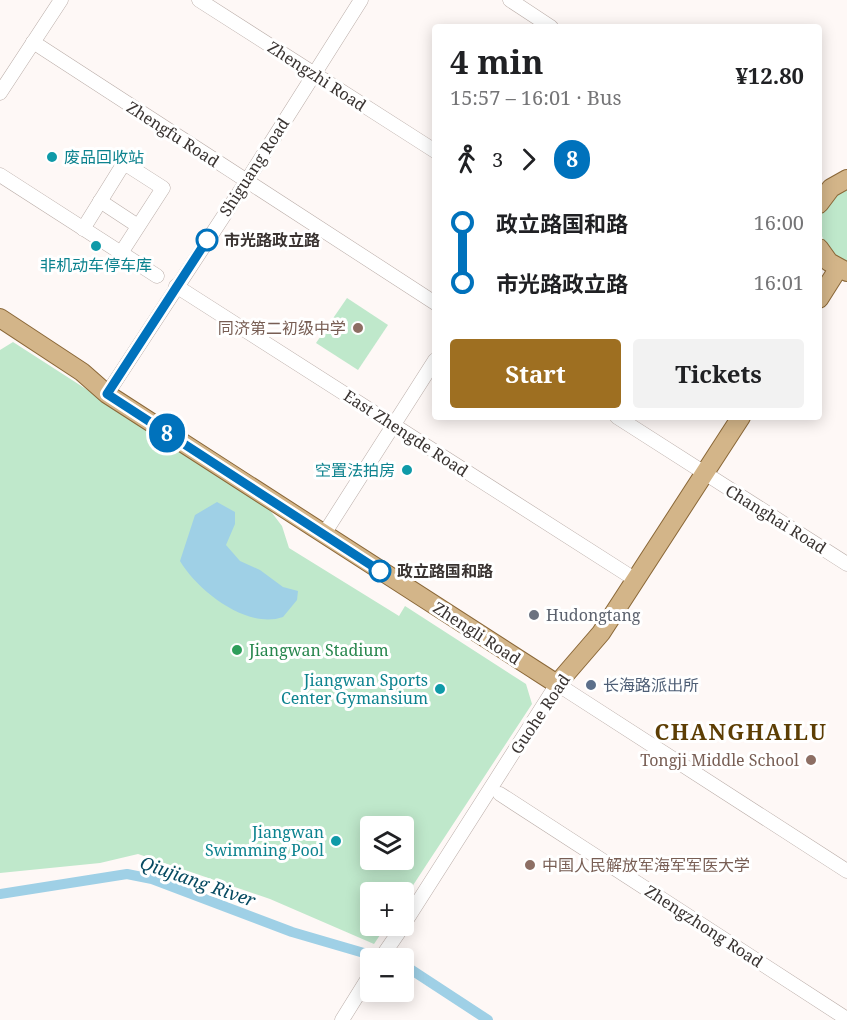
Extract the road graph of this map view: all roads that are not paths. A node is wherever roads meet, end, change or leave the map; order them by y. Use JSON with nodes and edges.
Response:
{"nodes":[{"id":1,"x":61,"y":0,"type":"edge"},
{"id":2,"x":199,"y":0,"type":"edge"},
{"id":3,"x":361,"y":0,"type":"edge"},
{"id":4,"x":510,"y":0,"type":"edge"},
{"id":5,"x":546,"y":24,"type":"edge"},
{"id":6,"x":33,"y":42,"type":"junction"},
{"id":7,"x":314,"y":74,"type":"junction"},
{"id":8,"x":0,"y":93,"type":"edge"},
{"id":9,"x":432,"y":149,"type":"edge"},
{"id":10,"x":0,"y":176,"type":"edge"},
{"id":11,"x":847,"y":179,"type":"edge"},
{"id":12,"x":246,"y":182,"type":"junction"},
{"id":13,"x":822,"y":199,"type":"edge"},
{"id":14,"x":100,"y":201,"type":"junction"},
{"id":15,"x":138,"y":226,"type":"junction"},
{"id":16,"x":82,"y":229,"type":"junction"},
{"id":17,"x":822,"y":252,"type":"edge"},
{"id":18,"x":121,"y":253,"type":"junction"},
{"id":19,"x":843,"y":271,"type":"edge"},
{"id":20,"x":157,"y":276,"type":"dead end"},
{"id":21,"x":176,"y":286,"type":"junction"},
{"id":22,"x":822,"y":295,"type":"edge"},
{"id":23,"x":432,"y":301,"type":"edge"},
{"id":24,"x":0,"y":318,"type":"edge"},
{"id":25,"x":0,"y":330,"type":"edge"},
{"id":26,"x":432,"y":365,"type":"edge"},
{"id":27,"x":107,"y":394,"type":"junction"},
{"id":28,"x":621,"y":420,"type":"edge"},
{"id":29,"x":739,"y":420,"type":"edge"},
{"id":30,"x":393,"y":424,"type":"junction"},
{"id":31,"x":705,"y":474,"type":"junction"},
{"id":32,"x":324,"y":534,"type":"junction"},
{"id":33,"x":847,"y":564,"type":"edge"},
{"id":34,"x":636,"y":580,"type":"junction"},
{"id":35,"x":557,"y":684,"type":"junction"},
{"id":36,"x":500,"y":794,"type":"dead end"},
{"id":37,"x":847,"y":871,"type":"edge"},
{"id":38,"x":414,"y":908,"type":"edge"},
{"id":39,"x":360,"y":992,"type":"edge"},
{"id":40,"x":847,"y":1019,"type":"edge"},
{"id":41,"x":342,"y":1020,"type":"edge"}],
"edges":[{"from":1,"to":6,"type":"street"},
{"from":2,"to":7,"type":"street","name":"Zhengzhi Road"},
{"from":3,"to":7,"type":"street","name":"Shiguang Road"},
{"from":4,"to":5,"type":"street"},
{"from":6,"to":8,"type":"street"},
{"from":6,"to":12,"type":"street","name":"Zhengfu Road"},
{"from":7,"to":9,"type":"street","name":"Zhengzhi Road"},
{"from":7,"to":12,"type":"street","name":"Shiguang Road"},
{"from":10,"to":16,"type":"street"},
{"from":11,"to":13,"type":"main road"},
{"from":12,"to":21,"type":"street","name":"Shiguang Road"},
{"from":12,"to":23,"type":"street","name":"Zhengfu Road"},
{"from":14,"to":15,"type":"street"},
{"from":14,"to":15,"type":"street"},
{"from":14,"to":16,"type":"street"},
{"from":15,"to":18,"type":"street"},
{"from":16,"to":18,"type":"street"},
{"from":17,"to":19,"type":"main road"},
{"from":18,"to":20,"type":"street"},
{"from":19,"to":22,"type":"main road"},
{"from":21,"to":27,"type":"street","name":"Shiguang Road"},
{"from":21,"to":30,"type":"street","name":"East Zhengde Road"},
{"from":24,"to":27,"type":"main road","name":"Zhengli Road"},
{"from":25,"to":27,"type":"main road","name":"Zhengli Road"},
{"from":26,"to":30,"type":"street"},
{"from":27,"to":32,"type":"main road","name":"Zhengli Road"},
{"from":28,"to":31,"type":"street"},
{"from":29,"to":31,"type":"main road","name":"Guohe Road"},
{"from":30,"to":32,"type":"street"},
{"from":30,"to":34,"type":"street","name":"East Zhengde Road"},
{"from":31,"to":33,"type":"street","name":"Changhai Road"},
{"from":31,"to":34,"type":"main road","name":"Guohe Road"},
{"from":32,"to":35,"type":"main road","name":"Zhengli Road"},
{"from":34,"to":35,"type":"main road","name":"Guohe Road"},
{"from":35,"to":37,"type":"street","name":"Zhengli Road"},
{"from":35,"to":38,"type":"street","name":"Guohe Road"},
{"from":36,"to":40,"type":"street","name":"Zhengzhong Road"},
{"from":39,"to":41,"type":"street"}]}
